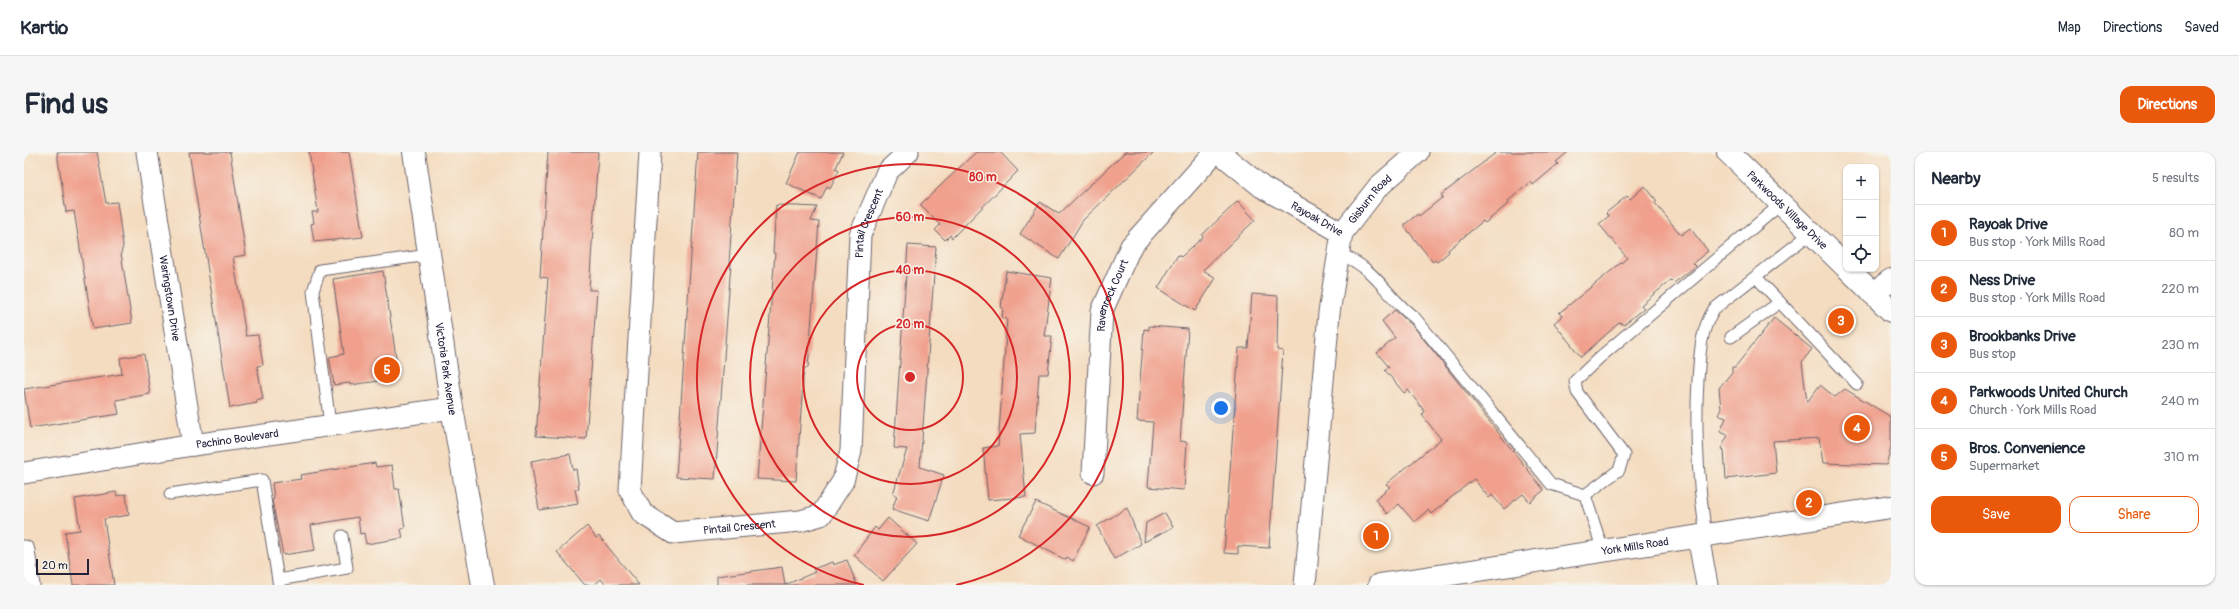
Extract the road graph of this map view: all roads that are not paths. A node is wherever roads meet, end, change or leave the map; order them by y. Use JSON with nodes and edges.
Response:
{"nodes":[{"id":1,"x":147,"y":152,"type":"edge"},
{"id":2,"x":414,"y":152,"type":"edge"},
{"id":3,"x":650,"y":152,"type":"edge"},
{"id":4,"x":908,"y":152,"type":"edge"},
{"id":5,"x":1418,"y":152,"type":"edge"},
{"id":6,"x":1728,"y":152,"type":"edge"},
{"id":7,"x":1224,"y":154,"type":"edge"},
{"id":8,"x":1781,"y":204,"type":"junction"},
{"id":9,"x":1342,"y":233,"type":"junction"},
{"id":10,"x":1811,"y":233,"type":"junction"},
{"id":11,"x":1339,"y":254,"type":"junction"},
{"id":12,"x":429,"y":255,"type":"junction"},
{"id":13,"x":1843,"y":264,"type":"edge"},
{"id":14,"x":1851,"y":272,"type":"edge"},
{"id":15,"x":1756,"y":277,"type":"junction"},
{"id":16,"x":1891,"y":280,"type":"edge"},
{"id":17,"x":1873,"y":294,"type":"junction"},
{"id":18,"x":1780,"y":302,"type":"junction"},
{"id":19,"x":1891,"y":311,"type":"edge"},
{"id":20,"x":1731,"y":337,"type":"dead end"},
{"id":21,"x":1857,"y":384,"type":"dead end"},
{"id":22,"x":452,"y":408,"type":"junction"},
{"id":23,"x":330,"y":425,"type":"junction"},
{"id":24,"x":193,"y":445,"type":"junction"},
{"id":25,"x":1093,"y":473,"type":"dead end"},
{"id":26,"x":24,"y":474,"type":"edge"},
{"id":27,"x":170,"y":494,"type":"dead end"},
{"id":28,"x":1585,"y":495,"type":"junction"},
{"id":29,"x":1891,"y":507,"type":"edge"},
{"id":30,"x":342,"y":536,"type":"dead end"},
{"id":31,"x":1702,"y":536,"type":"junction"},
{"id":32,"x":24,"y":551,"type":"edge"},
{"id":33,"x":1603,"y":551,"type":"junction"},
{"id":34,"x":278,"y":583,"type":"edge"},
{"id":35,"x":29,"y":585,"type":"edge"},
{"id":36,"x":483,"y":585,"type":"edge"},
{"id":37,"x":1305,"y":585,"type":"edge"},
{"id":38,"x":1379,"y":585,"type":"edge"},
{"id":39,"x":1707,"y":585,"type":"edge"}],
"edges":[{"from":1,"to":24,"type":"street","name":"Waringstown Drive"},
{"from":2,"to":12,"type":"main road","name":"Victoria Park Avenue"},
{"from":3,"to":4,"type":"street","name":"Pintail Crescent"},
{"from":5,"to":9,"type":"street","name":"Gisburn Road"},
{"from":6,"to":8,"type":"main road","name":"Parkwoods Village Drive"},
{"from":7,"to":9,"type":"street","name":"Rayoak Drive"},
{"from":7,"to":25,"type":"street","name":"Ravenrock Court"},
{"from":8,"to":10,"type":"main road","name":"Parkwoods Village Drive"},
{"from":8,"to":28,"type":"lane"},
{"from":9,"to":11,"type":"street","name":"Rayoak Drive"},
{"from":10,"to":13,"type":"main road","name":"Parkwoods Village Drive"},
{"from":10,"to":15,"type":"lane"},
{"from":11,"to":28,"type":"lane"},
{"from":11,"to":37,"type":"street","name":"Rayoak Drive"},
{"from":12,"to":22,"type":"main road","name":"Victoria Park Avenue"},
{"from":12,"to":23,"type":"lane"},
{"from":14,"to":17,"type":"main road","name":"Parkwoods Village Drive"},
{"from":15,"to":18,"type":"lane"},
{"from":15,"to":31,"type":"lane"},
{"from":16,"to":17,"type":"main road"},
{"from":17,"to":19,"type":"main road","name":"Parkwoods Village Drive"},
{"from":18,"to":20,"type":"lane"},
{"from":18,"to":21,"type":"lane"},
{"from":22,"to":23,"type":"street","name":"Pachino Boulevard"},
{"from":22,"to":36,"type":"main road","name":"Victoria Park Avenue"},
{"from":23,"to":24,"type":"street","name":"Pachino Boulevard"},
{"from":24,"to":26,"type":"street","name":"Pachino Boulevard"},
{"from":27,"to":34,"type":"lane"},
{"from":28,"to":33,"type":"lane"},
{"from":29,"to":31,"type":"main road","name":"York Mills Road"},
{"from":30,"to":34,"type":"lane"},
{"from":31,"to":33,"type":"main road","name":"York Mills Road"},
{"from":31,"to":39,"type":"street"},
{"from":32,"to":35,"type":"street"},
{"from":33,"to":38,"type":"main road","name":"York Mills Road"}]}
